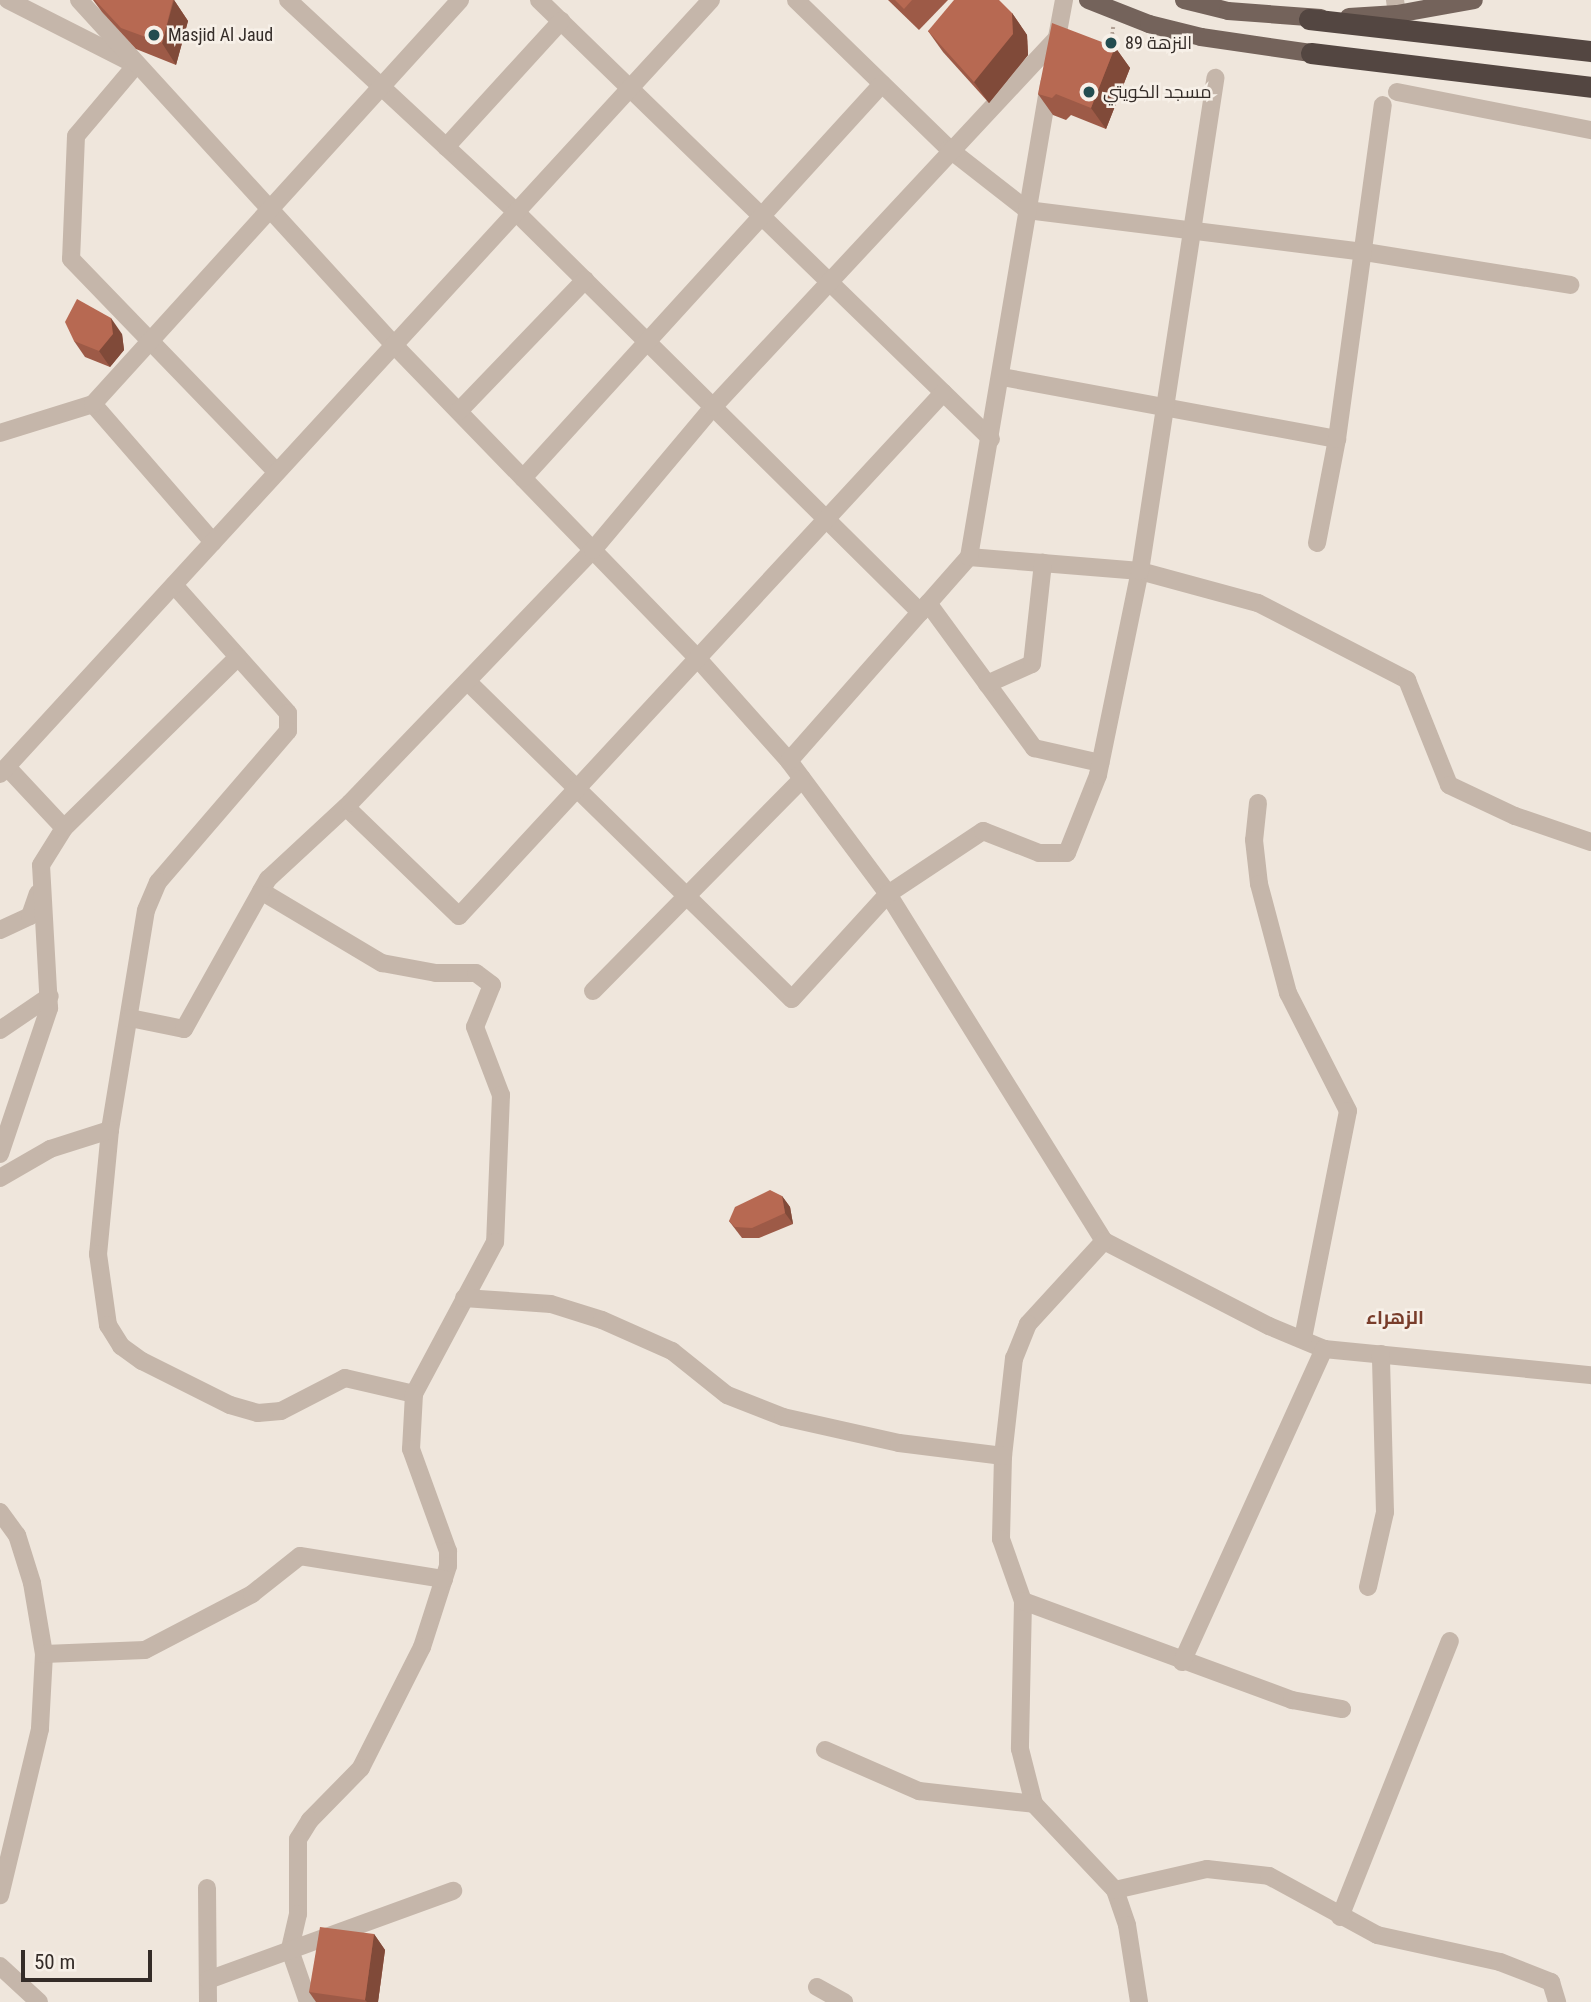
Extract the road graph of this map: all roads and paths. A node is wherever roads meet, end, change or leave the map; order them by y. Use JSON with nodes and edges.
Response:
{"nodes":[{"id":1,"x":8,"y":0,"type":"edge"},
{"id":2,"x":79,"y":0,"type":"edge"},
{"id":3,"x":288,"y":0,"type":"edge"},
{"id":4,"x":460,"y":0,"type":"edge"},
{"id":5,"x":539,"y":0,"type":"edge"},
{"id":6,"x":711,"y":0,"type":"edge"},
{"id":7,"x":796,"y":0,"type":"edge"},
{"id":8,"x":1064,"y":0,"type":"edge"},
{"id":9,"x":1088,"y":0,"type":"edge"},
{"id":10,"x":1184,"y":0,"type":"edge"},
{"id":11,"x":1474,"y":0,"type":"edge"},
{"id":12,"x":1396,"y":7,"type":"edge"},
{"id":13,"x":1309,"y":19,"type":"junction"},
{"id":14,"x":561,"y":21,"type":"junction"},
{"id":15,"x":1056,"y":39,"type":"junction"},
{"id":16,"x":1591,"y":51,"type":"edge"},
{"id":17,"x":1311,"y":52,"type":"joint"},
{"id":18,"x":136,"y":65,"type":"junction"},
{"id":19,"x":1215,"y":78,"type":"dead end"},
{"id":20,"x":882,"y":84,"type":"junction"},
{"id":21,"x":1591,"y":87,"type":"edge"},
{"id":22,"x":381,"y":88,"type":"junction"},
{"id":23,"x":630,"y":88,"type":"junction"},
{"id":24,"x":1397,"y":92,"type":"dead end"},
{"id":25,"x":1383,"y":105,"type":"dead end"},
{"id":26,"x":1591,"y":130,"type":"edge"},
{"id":27,"x":446,"y":147,"type":"junction"},
{"id":28,"x":949,"y":149,"type":"junction"},
{"id":29,"x":270,"y":209,"type":"junction"},
{"id":30,"x":1027,"y":210,"type":"junction"},
{"id":31,"x":516,"y":212,"type":"junction"},
{"id":32,"x":763,"y":218,"type":"junction"},
{"id":33,"x":1195,"y":230,"type":"junction"},
{"id":34,"x":1365,"y":252,"type":"junction"},
{"id":35,"x":585,"y":280,"type":"junction"},
{"id":36,"x":832,"y":282,"type":"junction"},
{"id":37,"x":1570,"y":285,"type":"dead end"},
{"id":38,"x":153,"y":340,"type":"junction"},
{"id":39,"x":648,"y":342,"type":"junction"},
{"id":40,"x":394,"y":345,"type":"junction"},
{"id":41,"x":1002,"y":377,"type":"junction"},
{"id":42,"x":943,"y":393,"type":"junction"},
{"id":43,"x":93,"y":404,"type":"junction"},
{"id":44,"x":713,"y":407,"type":"junction"},
{"id":45,"x":1165,"y":408,"type":"junction"},
{"id":46,"x":459,"y":411,"type":"junction"},
{"id":47,"x":0,"y":433,"type":"edge"},
{"id":48,"x":991,"y":439,"type":"junction"},
{"id":49,"x":1337,"y":439,"type":"junction"},
{"id":50,"x":277,"y":472,"type":"junction"},
{"id":51,"x":523,"y":478,"type":"junction"},
{"id":52,"x":827,"y":520,"type":"junction"},
{"id":53,"x":213,"y":542,"type":"junction"},
{"id":54,"x":1317,"y":543,"type":"dead end"},
{"id":55,"x":593,"y":550,"type":"junction"},
{"id":56,"x":969,"y":557,"type":"junction"},
{"id":57,"x":1043,"y":563,"type":"junction"},
{"id":58,"x":1140,"y":571,"type":"junction"},
{"id":59,"x":174,"y":585,"type":"junction"},
{"id":60,"x":924,"y":608,"type":"junction"},
{"id":61,"x":238,"y":657,"type":"junction"},
{"id":62,"x":699,"y":660,"type":"junction"},
{"id":63,"x":468,"y":682,"type":"junction"},
{"id":64,"x":987,"y":684,"type":"junction"},
{"id":65,"x":789,"y":761,"type":"junction"},
{"id":66,"x":1100,"y":763,"type":"junction"},
{"id":67,"x":3,"y":770,"type":"edge"},
{"id":68,"x":802,"y":779,"type":"junction"},
{"id":69,"x":578,"y":790,"type":"junction"},
{"id":70,"x":1258,"y":803,"type":"dead end"},
{"id":71,"x":346,"y":807,"type":"junction"},
{"id":72,"x":64,"y":828,"type":"junction"},
{"id":73,"x":1591,"y":842,"type":"edge"},
{"id":74,"x":39,"y":890,"type":"junction"},
{"id":75,"x":261,"y":891,"type":"junction"},
{"id":76,"x":888,"y":894,"type":"junction"},
{"id":77,"x":687,"y":896,"type":"junction"},
{"id":78,"x":0,"y":930,"type":"edge"},
{"id":79,"x":593,"y":992,"type":"dead end"},
{"id":80,"x":50,"y":996,"type":"junction"},
{"id":81,"x":130,"y":1018,"type":"junction"},
{"id":82,"x":0,"y":1031,"type":"edge"},
{"id":83,"x":110,"y":1130,"type":"junction"},
{"id":84,"x":0,"y":1154,"type":"edge"},
{"id":85,"x":0,"y":1178,"type":"edge"},
{"id":86,"x":1104,"y":1241,"type":"junction"},
{"id":87,"x":464,"y":1298,"type":"junction"},
{"id":88,"x":1303,"y":1339,"type":"junction"},
{"id":89,"x":1324,"y":1349,"type":"junction"},
{"id":90,"x":1381,"y":1354,"type":"junction"},
{"id":91,"x":1591,"y":1375,"type":"edge"},
{"id":92,"x":414,"y":1394,"type":"junction"},
{"id":93,"x":1003,"y":1456,"type":"junction"},
{"id":94,"x":0,"y":1512,"type":"edge"},
{"id":95,"x":444,"y":1579,"type":"junction"},
{"id":96,"x":1368,"y":1587,"type":"dead end"},
{"id":97,"x":1023,"y":1601,"type":"junction"},
{"id":98,"x":1450,"y":1641,"type":"dead end"},
{"id":99,"x":44,"y":1654,"type":"junction"},
{"id":100,"x":1182,"y":1662,"type":"junction"},
{"id":101,"x":1342,"y":1709,"type":"dead end"},
{"id":102,"x":825,"y":1750,"type":"dead end"},
{"id":103,"x":1034,"y":1804,"type":"junction"},
{"id":104,"x":8,"y":1832,"type":"edge"},
{"id":105,"x":207,"y":1888,"type":"dead end"},
{"id":106,"x":1115,"y":1890,"type":"junction"},
{"id":107,"x":453,"y":1891,"type":"dead end"},
{"id":108,"x":0,"y":1895,"type":"edge"},
{"id":109,"x":1340,"y":1917,"type":"junction"},
{"id":110,"x":290,"y":1950,"type":"junction"},
{"id":111,"x":0,"y":1966,"type":"edge"},
{"id":112,"x":208,"y":1980,"type":"junction"},
{"id":113,"x":817,"y":1987,"type":"dead end"},
{"id":114,"x":39,"y":2002,"type":"edge"},
{"id":115,"x":208,"y":2002,"type":"edge"},
{"id":116,"x":308,"y":2002,"type":"edge"},
{"id":117,"x":844,"y":2002,"type":"edge"},
{"id":118,"x":1139,"y":2002,"type":"edge"},
{"id":119,"x":1558,"y":2002,"type":"edge"}],
"edges":[{"from":1,"to":18,"type":"street"},
{"from":2,"to":18,"type":"street"},
{"from":3,"to":22,"type":"street"},
{"from":4,"to":22,"type":"street"},
{"from":5,"to":14,"type":"street"},
{"from":6,"to":23,"type":"street"},
{"from":7,"to":20,"type":"street"},
{"from":8,"to":15,"type":"street"},
{"from":9,"to":17,"type":"main road"},
{"from":10,"to":13,"type":"main road"},
{"from":11,"to":12,"type":"main road"},
{"from":12,"to":13,"type":"main road"},
{"from":13,"to":16,"type":"highway"},
{"from":14,"to":23,"type":"street"},
{"from":14,"to":27,"type":"street"},
{"from":15,"to":28,"type":"street"},
{"from":15,"to":30,"type":"street"},
{"from":17,"to":21,"type":"highway"},
{"from":18,"to":29,"type":"street"},
{"from":18,"to":38,"type":"street"},
{"from":19,"to":33,"type":"street"},
{"from":20,"to":28,"type":"street"},
{"from":20,"to":32,"type":"street"},
{"from":22,"to":27,"type":"street"},
{"from":22,"to":29,"type":"street"},
{"from":23,"to":31,"type":"street"},
{"from":23,"to":32,"type":"street"},
{"from":24,"to":26,"type":"street"},
{"from":25,"to":34,"type":"street"},
{"from":27,"to":31,"type":"street"},
{"from":28,"to":30,"type":"street"},
{"from":28,"to":36,"type":"street"},
{"from":29,"to":38,"type":"street"},
{"from":29,"to":40,"type":"street"},
{"from":30,"to":33,"type":"street"},
{"from":30,"to":41,"type":"street"},
{"from":31,"to":35,"type":"street"},
{"from":31,"to":40,"type":"street"},
{"from":32,"to":36,"type":"street"},
{"from":32,"to":39,"type":"street"},
{"from":33,"to":34,"type":"street"},
{"from":33,"to":45,"type":"street"},
{"from":34,"to":37,"type":"street"},
{"from":34,"to":49,"type":"street"},
{"from":35,"to":39,"type":"street"},
{"from":35,"to":46,"type":"street"},
{"from":36,"to":42,"type":"street"},
{"from":36,"to":44,"type":"street"},
{"from":38,"to":43,"type":"street"},
{"from":38,"to":50,"type":"street"},
{"from":39,"to":44,"type":"street"},
{"from":39,"to":51,"type":"street"},
{"from":40,"to":46,"type":"street"},
{"from":40,"to":50,"type":"street"},
{"from":41,"to":45,"type":"street"},
{"from":41,"to":48,"type":"street"},
{"from":42,"to":48,"type":"street"},
{"from":42,"to":52,"type":"street"},
{"from":43,"to":47,"type":"street"},
{"from":43,"to":53,"type":"street"},
{"from":44,"to":52,"type":"street"},
{"from":44,"to":55,"type":"street"},
{"from":45,"to":49,"type":"street"},
{"from":45,"to":58,"type":"street"},
{"from":46,"to":51,"type":"street"},
{"from":48,"to":56,"type":"street"},
{"from":49,"to":54,"type":"street"},
{"from":50,"to":53,"type":"street"},
{"from":51,"to":55,"type":"street"},
{"from":52,"to":60,"type":"street"},
{"from":52,"to":62,"type":"street"},
{"from":53,"to":59,"type":"street"},
{"from":55,"to":62,"type":"street"},
{"from":55,"to":63,"type":"street"},
{"from":56,"to":57,"type":"street"},
{"from":56,"to":60,"type":"street"},
{"from":57,"to":58,"type":"street"},
{"from":57,"to":64,"type":"street"},
{"from":58,"to":66,"type":"street"},
{"from":58,"to":73,"type":"street"},
{"from":59,"to":61,"type":"street"},
{"from":59,"to":67,"type":"street"},
{"from":60,"to":64,"type":"street"},
{"from":60,"to":65,"type":"street"},
{"from":61,"to":72,"type":"street"},
{"from":61,"to":81,"type":"street"},
{"from":62,"to":65,"type":"street"},
{"from":62,"to":69,"type":"street"},
{"from":63,"to":69,"type":"street"},
{"from":63,"to":71,"type":"street"},
{"from":64,"to":66,"type":"street"},
{"from":65,"to":68,"type":"street"},
{"from":66,"to":76,"type":"street"},
{"from":67,"to":72,"type":"street"},
{"from":68,"to":76,"type":"street"},
{"from":68,"to":77,"type":"street"},
{"from":69,"to":71,"type":"street"},
{"from":69,"to":77,"type":"street"},
{"from":70,"to":88,"type":"street"},
{"from":71,"to":75,"type":"street"},
{"from":72,"to":74,"type":"street"},
{"from":74,"to":78,"type":"street"},
{"from":74,"to":80,"type":"street"},
{"from":75,"to":81,"type":"street"},
{"from":75,"to":87,"type":"street"},
{"from":76,"to":77,"type":"street"},
{"from":76,"to":86,"type":"street"},
{"from":77,"to":79,"type":"street"},
{"from":80,"to":82,"type":"street"},
{"from":80,"to":84,"type":"street"},
{"from":81,"to":83,"type":"street"},
{"from":83,"to":85,"type":"street"},
{"from":83,"to":92,"type":"street"},
{"from":86,"to":88,"type":"street"},
{"from":86,"to":93,"type":"street"},
{"from":87,"to":92,"type":"street"},
{"from":87,"to":93,"type":"street"},
{"from":88,"to":89,"type":"street"},
{"from":89,"to":90,"type":"street"},
{"from":89,"to":100,"type":"street"},
{"from":90,"to":91,"type":"street"},
{"from":90,"to":96,"type":"street"},
{"from":92,"to":95,"type":"street"},
{"from":93,"to":97,"type":"street"},
{"from":94,"to":99,"type":"street"},
{"from":95,"to":99,"type":"street"},
{"from":95,"to":110,"type":"street"},
{"from":97,"to":100,"type":"street"},
{"from":97,"to":103,"type":"street"},
{"from":98,"to":109,"type":"street"},
{"from":99,"to":104,"type":"street"},
{"from":100,"to":101,"type":"street"},
{"from":102,"to":103,"type":"street"},
{"from":103,"to":106,"type":"street"},
{"from":104,"to":108,"type":"street"},
{"from":105,"to":112,"type":"street"},
{"from":106,"to":109,"type":"street"},
{"from":106,"to":118,"type":"street"},
{"from":107,"to":110,"type":"street"},
{"from":109,"to":119,"type":"street"},
{"from":110,"to":112,"type":"street"},
{"from":110,"to":116,"type":"street"},
{"from":111,"to":114,"type":"street"},
{"from":112,"to":115,"type":"street"},
{"from":113,"to":117,"type":"street"}]}
